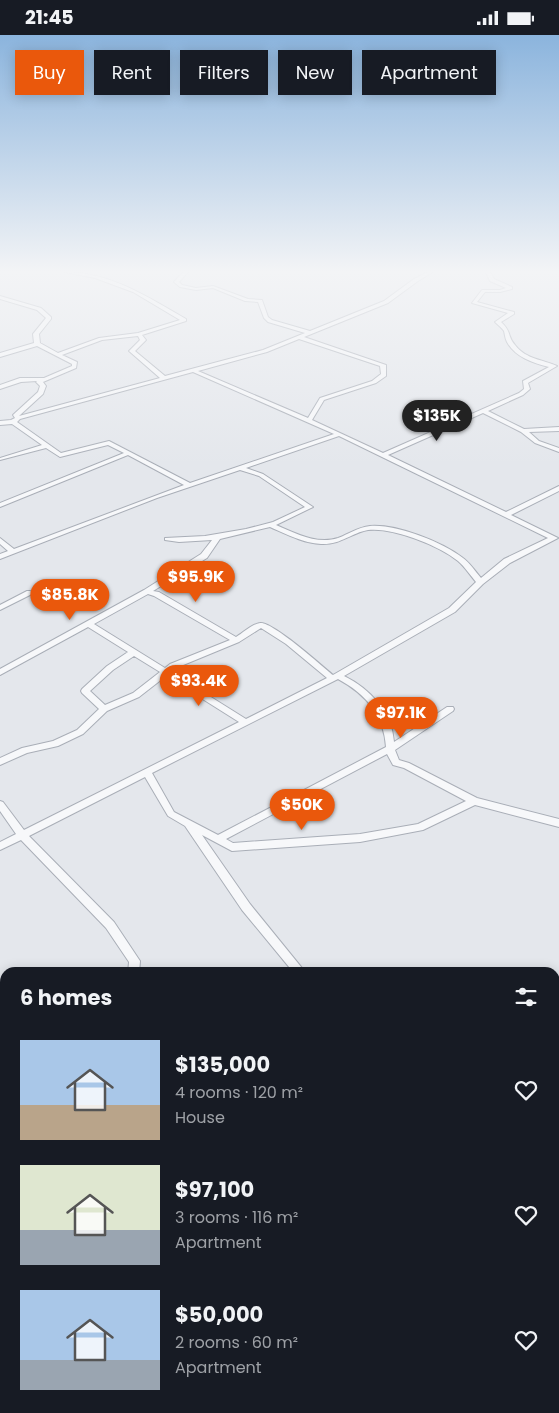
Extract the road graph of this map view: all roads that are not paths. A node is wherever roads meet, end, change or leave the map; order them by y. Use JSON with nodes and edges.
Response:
{"nodes":[{"id":1,"x":36,"y":336,"type":"edge"},
{"id":2,"x":118,"y":336,"type":"edge"},
{"id":3,"x":140,"y":336,"type":"edge"},
{"id":4,"x":507,"y":336,"type":"edge"},
{"id":5,"x":301,"y":337,"type":"joint"},
{"id":6,"x":37,"y":344,"type":"junction"},
{"id":7,"x":59,"y":354,"type":"junction"},
{"id":8,"x":0,"y":355,"type":"edge"},
{"id":9,"x":194,"y":371,"type":"junction"},
{"id":10,"x":42,"y":379,"type":"junction"},
{"id":11,"x":166,"y":379,"type":"junction"},
{"id":12,"x":0,"y":387,"type":"edge"},
{"id":13,"x":484,"y":411,"type":"junction"},
{"id":14,"x":15,"y":420,"type":"junction"},
{"id":15,"x":309,"y":421,"type":"junction"},
{"id":16,"x":0,"y":423,"type":"edge"},
{"id":17,"x":559,"y":429,"type":"edge"},
{"id":18,"x":523,"y":431,"type":"junction"},
{"id":19,"x":339,"y":434,"type":"junction"},
{"id":20,"x":44,"y":446,"type":"junction"},
{"id":21,"x":559,"y":450,"type":"edge"},
{"id":22,"x":130,"y":453,"type":"junction"},
{"id":23,"x":383,"y":455,"type":"junction"},
{"id":24,"x":1,"y":458,"type":"edge"},
{"id":25,"x":240,"y":468,"type":"junction"},
{"id":26,"x":190,"y":485,"type":"junction"},
{"id":27,"x":559,"y":488,"type":"edge"},
{"id":28,"x":0,"y":505,"type":"edge"},
{"id":29,"x":506,"y":515,"type":"junction"},
{"id":30,"x":270,"y":525,"type":"junction"},
{"id":31,"x":218,"y":536,"type":"junction"},
{"id":32,"x":557,"y":538,"type":"edge"},
{"id":33,"x":167,"y":539,"type":"dead end"},
{"id":34,"x":0,"y":540,"type":"edge"},
{"id":35,"x":14,"y":552,"type":"junction"},
{"id":36,"x":0,"y":557,"type":"edge"},
{"id":37,"x":480,"y":582,"type":"junction"},
{"id":38,"x":30,"y":593,"type":"dead end"},
{"id":39,"x":147,"y":593,"type":"junction"},
{"id":40,"x":0,"y":608,"type":"edge"},
{"id":41,"x":89,"y":623,"type":"junction"},
{"id":42,"x":236,"y":640,"type":"junction"},
{"id":43,"x":134,"y":652,"type":"junction"},
{"id":44,"x":0,"y":671,"type":"edge"},
{"id":45,"x":165,"y":672,"type":"junction"},
{"id":46,"x":336,"y":677,"type":"junction"},
{"id":47,"x":104,"y":709,"type":"junction"},
{"id":48,"x":450,"y":709,"type":"dead end"},
{"id":49,"x":246,"y":723,"type":"junction"},
{"id":50,"x":390,"y":748,"type":"junction"},
{"id":51,"x":0,"y":762,"type":"edge"},
{"id":52,"x":147,"y":772,"type":"junction"},
{"id":53,"x":474,"y":801,"type":"junction"},
{"id":54,"x":0,"y":804,"type":"edge"},
{"id":55,"x":186,"y":822,"type":"junction"},
{"id":56,"x":559,"y":823,"type":"edge"},
{"id":57,"x":22,"y":835,"type":"junction"},
{"id":58,"x":218,"y":839,"type":"junction"},
{"id":59,"x":0,"y":846,"type":"edge"},
{"id":60,"x":134,"y":967,"type":"edge"},
{"id":61,"x":295,"y":967,"type":"edge"}],
"edges":[{"from":1,"to":6,"type":"street"},
{"from":2,"to":7,"type":"street"},
{"from":3,"to":11,"type":"street"},
{"from":4,"to":13,"type":"street"},
{"from":5,"to":9,"type":"street"},
{"from":5,"to":15,"type":"street"},
{"from":6,"to":7,"type":"street"},
{"from":6,"to":8,"type":"street"},
{"from":7,"to":10,"type":"street"},
{"from":9,"to":11,"type":"street"},
{"from":9,"to":15,"type":"street"},
{"from":10,"to":12,"type":"street"},
{"from":10,"to":14,"type":"street"},
{"from":11,"to":14,"type":"street"},
{"from":13,"to":18,"type":"street"},
{"from":13,"to":23,"type":"street"},
{"from":14,"to":16,"type":"street"},
{"from":14,"to":20,"type":"street"},
{"from":15,"to":19,"type":"street"},
{"from":17,"to":18,"type":"street"},
{"from":18,"to":21,"type":"street"},
{"from":19,"to":23,"type":"street"},
{"from":19,"to":25,"type":"street"},
{"from":20,"to":22,"type":"street"},
{"from":20,"to":24,"type":"street"},
{"from":22,"to":26,"type":"street"},
{"from":22,"to":28,"type":"street"},
{"from":23,"to":29,"type":"street"},
{"from":25,"to":26,"type":"street"},
{"from":25,"to":30,"type":"street"},
{"from":26,"to":35,"type":"street"},
{"from":27,"to":29,"type":"street"},
{"from":29,"to":32,"type":"street"},
{"from":30,"to":31,"type":"street"},
{"from":30,"to":37,"type":"street"},
{"from":31,"to":33,"type":"street"},
{"from":31,"to":39,"type":"street"},
{"from":32,"to":37,"type":"street"},
{"from":34,"to":35,"type":"street"},
{"from":35,"to":36,"type":"street"},
{"from":37,"to":46,"type":"street"},
{"from":38,"to":40,"type":"street"},
{"from":39,"to":41,"type":"street"},
{"from":39,"to":42,"type":"street"},
{"from":41,"to":43,"type":"street"},
{"from":41,"to":44,"type":"street"},
{"from":42,"to":45,"type":"street"},
{"from":42,"to":46,"type":"street"},
{"from":43,"to":45,"type":"street"},
{"from":43,"to":47,"type":"street"},
{"from":45,"to":47,"type":"street"},
{"from":45,"to":49,"type":"street"},
{"from":46,"to":49,"type":"street"},
{"from":46,"to":50,"type":"street"},
{"from":47,"to":51,"type":"street"},
{"from":48,"to":50,"type":"street"},
{"from":49,"to":52,"type":"street"},
{"from":50,"to":53,"type":"street"},
{"from":50,"to":58,"type":"street"},
{"from":52,"to":55,"type":"street"},
{"from":52,"to":57,"type":"street"},
{"from":53,"to":56,"type":"street"},
{"from":53,"to":58,"type":"street"},
{"from":54,"to":57,"type":"street"},
{"from":55,"to":58,"type":"street"},
{"from":55,"to":61,"type":"street"},
{"from":57,"to":59,"type":"street"},
{"from":57,"to":60,"type":"street"}]}
